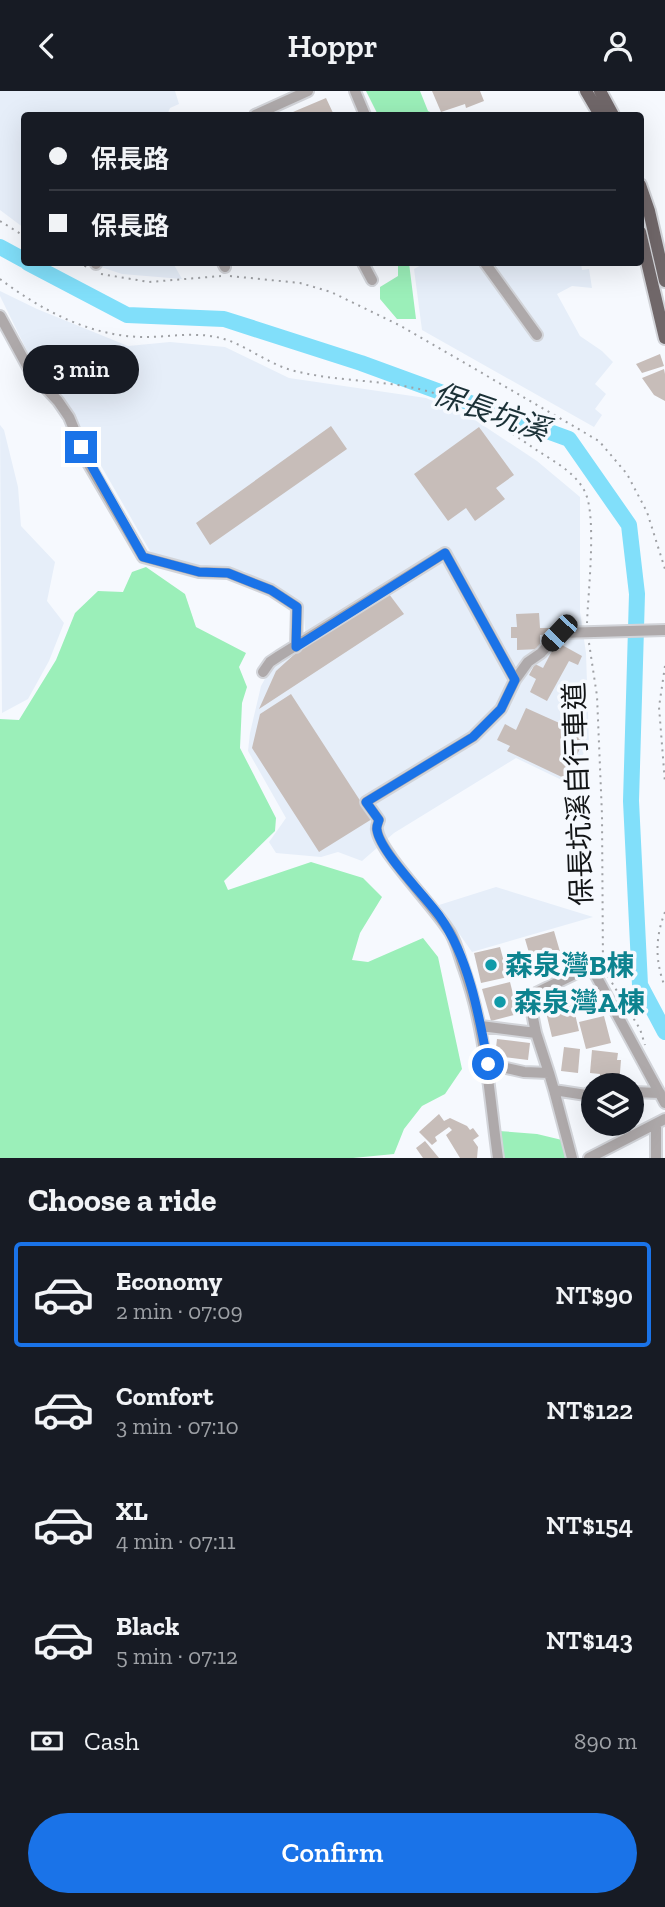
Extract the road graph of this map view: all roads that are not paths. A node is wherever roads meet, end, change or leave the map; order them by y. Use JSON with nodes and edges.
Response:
{"nodes":[{"id":1,"x":308,"y":91,"type":"edge"},
{"id":2,"x":355,"y":91,"type":"edge"},
{"id":3,"x":586,"y":91,"type":"edge"},
{"id":4,"x":600,"y":91,"type":"edge"},
{"id":5,"x":262,"y":112,"type":"edge"},
{"id":6,"x":364,"y":112,"type":"edge"},
{"id":7,"x":598,"y":112,"type":"edge"},
{"id":8,"x":611,"y":112,"type":"edge"},
{"id":9,"x":644,"y":197,"type":"edge"},
{"id":10,"x":644,"y":249,"type":"edge"},
{"id":11,"x":365,"y":266,"type":"edge"},
{"id":12,"x":487,"y":266,"type":"edge"},
{"id":13,"x":372,"y":280,"type":"dead end"},
{"id":14,"x":665,"y":281,"type":"edge"},
{"id":15,"x":0,"y":316,"type":"edge"},
{"id":16,"x":537,"y":335,"type":"dead end"},
{"id":17,"x":665,"y":338,"type":"edge"},
{"id":18,"x":665,"y":630,"type":"edge"},
{"id":19,"x":296,"y":647,"type":"junction"},
{"id":20,"x":263,"y":672,"type":"dead end"},
{"id":21,"x":515,"y":680,"type":"junction"},
{"id":22,"x":481,"y":1026,"type":"junction"},
{"id":23,"x":536,"y":1033,"type":"junction"},
{"id":24,"x":488,"y":1064,"type":"junction"},
{"id":25,"x":549,"y":1073,"type":"junction"},
{"id":26,"x":554,"y":1090,"type":"junction"},
{"id":27,"x":581,"y":1094,"type":"edge"},
{"id":28,"x":644,"y":1094,"type":"edge"},
{"id":29,"x":662,"y":1098,"type":"edge"},
{"id":30,"x":661,"y":1121,"type":"edge"},
{"id":31,"x":498,"y":1158,"type":"edge"},
{"id":32,"x":572,"y":1158,"type":"edge"},
{"id":33,"x":589,"y":1158,"type":"edge"},
{"id":34,"x":656,"y":1158,"type":"edge"}],
"edges":[{"from":1,"to":5,"type":"street"},
{"from":2,"to":6,"type":"street"},
{"from":3,"to":7,"type":"main road"},
{"from":4,"to":8,"type":"main road"},
{"from":9,"to":14,"type":"main road"},
{"from":10,"to":17,"type":"main road"},
{"from":11,"to":13,"type":"street"},
{"from":12,"to":16,"type":"street"},
{"from":15,"to":19,"type":"street"},
{"from":18,"to":21,"type":"street"},
{"from":19,"to":20,"type":"street"},
{"from":19,"to":21,"type":"street"},
{"from":21,"to":22,"type":"street"},
{"from":22,"to":23,"type":"street"},
{"from":22,"to":24,"type":"street"},
{"from":23,"to":25,"type":"street"},
{"from":23,"to":29,"type":"street"},
{"from":24,"to":25,"type":"street"},
{"from":24,"to":31,"type":"street"},
{"from":25,"to":26,"type":"street"},
{"from":26,"to":27,"type":"street"},
{"from":26,"to":32,"type":"street"},
{"from":28,"to":29,"type":"street"},
{"from":30,"to":33,"type":"street"},
{"from":30,"to":34,"type":"street"}]}
